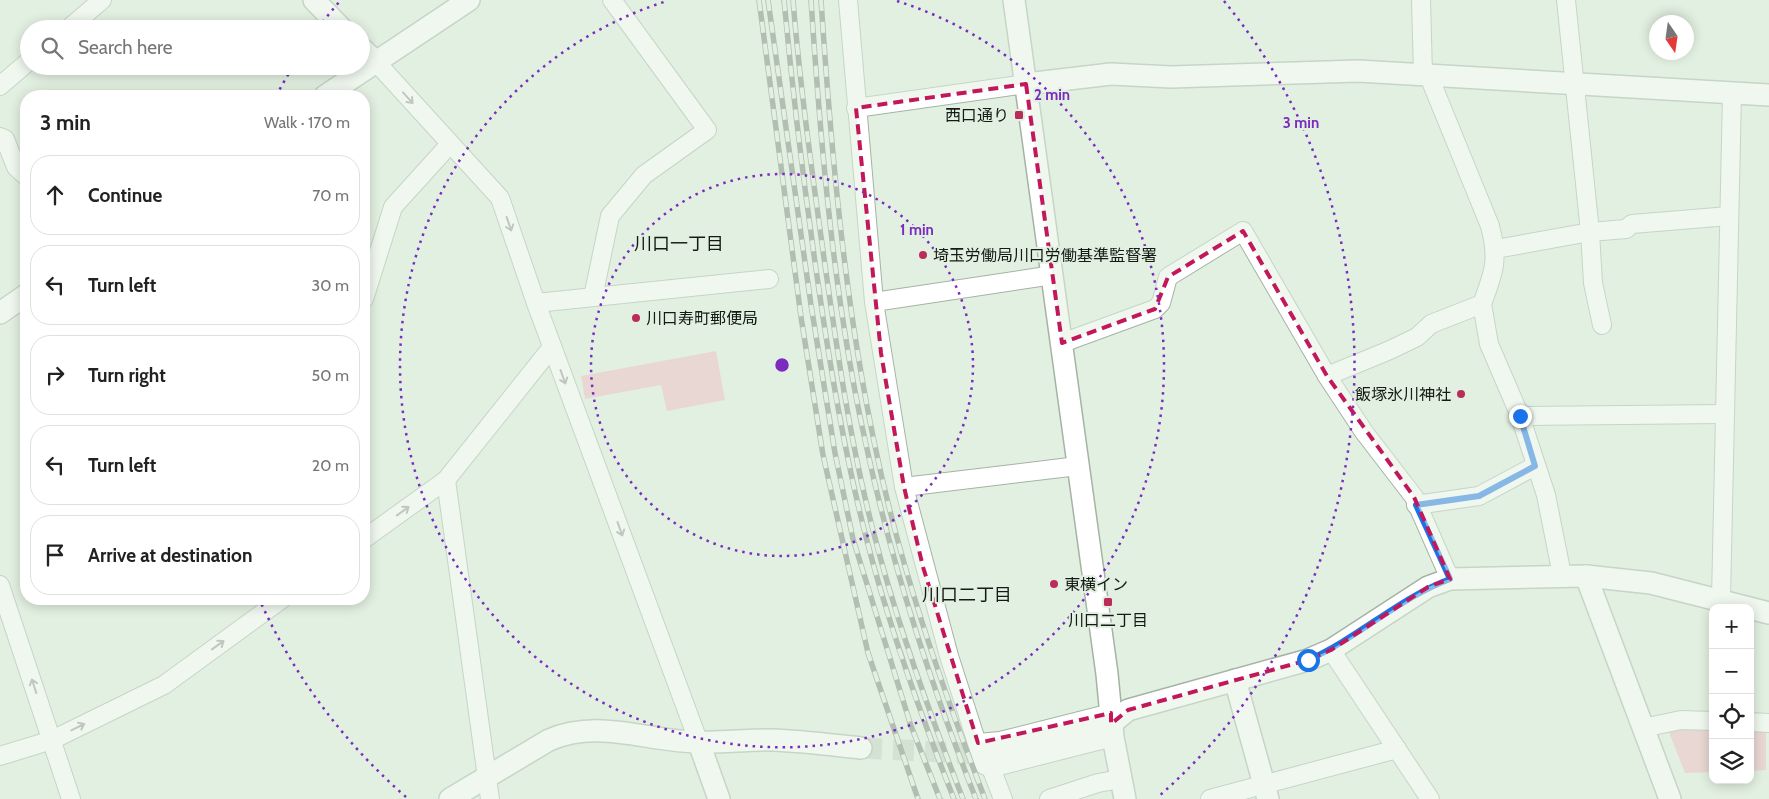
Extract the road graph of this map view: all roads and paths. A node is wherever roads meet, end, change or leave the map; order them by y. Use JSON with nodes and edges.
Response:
{"nodes":[{"id":1,"x":102,"y":0,"type":"edge"},
{"id":2,"x":314,"y":0,"type":"edge"},
{"id":3,"x":469,"y":0,"type":"edge"},
{"id":4,"x":612,"y":0,"type":"edge"},
{"id":5,"x":848,"y":0,"type":"edge"},
{"id":6,"x":1014,"y":0,"type":"edge"},
{"id":7,"x":1421,"y":0,"type":"edge"},
{"id":8,"x":1566,"y":0,"type":"edge"},
{"id":9,"x":79,"y":20,"type":"edge"},
{"id":10,"x":333,"y":20,"type":"edge"},
{"id":11,"x":370,"y":54,"type":"edge"},
{"id":12,"x":370,"y":57,"type":"edge"},
{"id":13,"x":20,"y":69,"type":"edge"},
{"id":14,"x":1425,"y":74,"type":"junction"},
{"id":15,"x":347,"y":75,"type":"edge"},
{"id":16,"x":1026,"y":84,"type":"junction"},
{"id":17,"x":1575,"y":84,"type":"junction"},
{"id":18,"x":0,"y":86,"type":"edge"},
{"id":19,"x":331,"y":90,"type":"edge"},
{"id":20,"x":1732,"y":94,"type":"junction"},
{"id":21,"x":1769,"y":96,"type":"edge"},
{"id":22,"x":856,"y":108,"type":"junction"},
{"id":23,"x":0,"y":136,"type":"edge"},
{"id":24,"x":450,"y":144,"type":"junction"},
{"id":25,"x":20,"y":171,"type":"edge"},
{"id":26,"x":1729,"y":216,"type":"junction"},
{"id":27,"x":1590,"y":232,"type":"junction"},
{"id":28,"x":1496,"y":249,"type":"junction"},
{"id":29,"x":1053,"y":275,"type":"junction"},
{"id":30,"x":769,"y":279,"type":"dead end"},
{"id":31,"x":370,"y":280,"type":"edge"},
{"id":32,"x":593,"y":297,"type":"junction"},
{"id":33,"x":20,"y":300,"type":"edge"},
{"id":34,"x":874,"y":302,"type":"junction"},
{"id":35,"x":536,"y":303,"type":"junction"},
{"id":36,"x":1482,"y":304,"type":"junction"},
{"id":37,"x":0,"y":313,"type":"edge"},
{"id":38,"x":1602,"y":325,"type":"dead end"},
{"id":39,"x":1062,"y":343,"type":"junction"},
{"id":40,"x":552,"y":347,"type":"junction"},
{"id":41,"x":1327,"y":376,"type":"junction"},
{"id":42,"x":1725,"y":414,"type":"junction"},
{"id":43,"x":1520,"y":416,"type":"junction"},
{"id":44,"x":1078,"y":466,"type":"junction"},
{"id":45,"x":1535,"y":466,"type":"junction"},
{"id":46,"x":446,"y":480,"type":"junction"},
{"id":47,"x":904,"y":487,"type":"junction"},
{"id":48,"x":1416,"y":505,"type":"junction"},
{"id":49,"x":370,"y":535,"type":"edge"},
{"id":50,"x":1562,"y":575,"type":"junction"},
{"id":51,"x":1586,"y":576,"type":"junction"},
{"id":52,"x":1450,"y":579,"type":"junction"},
{"id":53,"x":0,"y":585,"type":"edge"},
{"id":54,"x":1721,"y":599,"type":"junction"},
{"id":55,"x":274,"y":605,"type":"edge"},
{"id":56,"x":1769,"y":613,"type":"edge"},
{"id":57,"x":1331,"y":650,"type":"junction"},
{"id":58,"x":1235,"y":680,"type":"junction"},
{"id":59,"x":1709,"y":721,"type":"edge"},
{"id":60,"x":1754,"y":722,"type":"edge"},
{"id":61,"x":1769,"y":723,"type":"edge"},
{"id":62,"x":1112,"y":725,"type":"junction"},
{"id":63,"x":1643,"y":728,"type":"junction"},
{"id":64,"x":52,"y":740,"type":"junction"},
{"id":65,"x":699,"y":742,"type":"junction"},
{"id":66,"x":861,"y":748,"type":"tunnel mouth"},
{"id":67,"x":1397,"y":749,"type":"junction"},
{"id":68,"x":984,"y":755,"type":"junction"},
{"id":69,"x":0,"y":756,"type":"edge"},
{"id":70,"x":487,"y":778,"type":"junction"},
{"id":71,"x":1123,"y":789,"type":"edge"},
{"id":72,"x":1266,"y":792,"type":"edge"},
{"id":73,"x":1664,"y":797,"type":"edge"},
{"id":74,"x":71,"y":799,"type":"edge"},
{"id":75,"x":450,"y":799,"type":"edge"},
{"id":76,"x":490,"y":799,"type":"edge"},
{"id":77,"x":719,"y":799,"type":"edge"},
{"id":78,"x":1003,"y":799,"type":"edge"},
{"id":79,"x":1050,"y":799,"type":"edge"},
{"id":80,"x":1210,"y":799,"type":"edge"},
{"id":81,"x":1430,"y":799,"type":"edge"}],
"edges":[{"from":1,"to":9,"type":"street"},
{"from":2,"to":10,"type":"street"},
{"from":3,"to":11,"type":"street"},
{"from":4,"to":32,"type":"street"},
{"from":5,"to":22,"type":"street"},
{"from":6,"to":16,"type":"street"},
{"from":7,"to":14,"type":"street"},
{"from":8,"to":17,"type":"street"},
{"from":12,"to":24,"type":"street","one_way":true},
{"from":13,"to":18,"type":"street"},
{"from":14,"to":16,"type":"street"},
{"from":14,"to":17,"type":"street"},
{"from":14,"to":28,"type":"street"},
{"from":15,"to":19,"type":"street"},
{"from":16,"to":22,"type":"street"},
{"from":16,"to":29,"type":"street"},
{"from":17,"to":20,"type":"street"},
{"from":17,"to":27,"type":"street"},
{"from":20,"to":21,"type":"street"},
{"from":20,"to":26,"type":"street"},
{"from":22,"to":34,"type":"street"},
{"from":23,"to":25,"type":"street"},
{"from":24,"to":31,"type":"street"},
{"from":24,"to":35,"type":"street","one_way":true},
{"from":26,"to":27,"type":"street"},
{"from":26,"to":42,"type":"street"},
{"from":27,"to":28,"type":"street"},
{"from":27,"to":38,"type":"street"},
{"from":28,"to":36,"type":"street"},
{"from":29,"to":34,"type":"street"},
{"from":29,"to":39,"type":"street"},
{"from":30,"to":32,"type":"street"},
{"from":32,"to":35,"type":"street"},
{"from":33,"to":37,"type":"street"},
{"from":34,"to":47,"type":"street"},
{"from":35,"to":40,"type":"street"},
{"from":36,"to":41,"type":"street"},
{"from":36,"to":43,"type":"street"},
{"from":39,"to":41,"type":"street"},
{"from":39,"to":44,"type":"street"},
{"from":40,"to":46,"type":"street"},
{"from":40,"to":65,"type":"street","one_way":true},
{"from":41,"to":48,"type":"street"},
{"from":42,"to":43,"type":"street"},
{"from":42,"to":54,"type":"street"},
{"from":43,"to":45,"type":"street"},
{"from":44,"to":47,"type":"street"},
{"from":44,"to":62,"type":"street"},
{"from":45,"to":48,"type":"street"},
{"from":45,"to":50,"type":"street"},
{"from":49,"to":46,"type":"street","one_way":true},
{"from":46,"to":70,"type":"street"},
{"from":47,"to":68,"type":"street"},
{"from":48,"to":52,"type":"street"},
{"from":50,"to":51,"type":"street"},
{"from":50,"to":52,"type":"street"},
{"from":51,"to":54,"type":"street"},
{"from":51,"to":63,"type":"street"},
{"from":52,"to":57,"type":"street"},
{"from":64,"to":53,"type":"street","one_way":true},
{"from":54,"to":56,"type":"street"},
{"from":64,"to":55,"type":"street","one_way":true},
{"from":57,"to":58,"type":"street"},
{"from":57,"to":67,"type":"street"},
{"from":58,"to":62,"type":"street"},
{"from":58,"to":72,"type":"street"},
{"from":59,"to":63,"type":"street"},
{"from":60,"to":61,"type":"street"},
{"from":62,"to":68,"type":"street"},
{"from":62,"to":71,"type":"street"},
{"from":63,"to":73,"type":"street"},
{"from":64,"to":69,"type":"street"},
{"from":64,"to":74,"type":"street"},
{"from":65,"to":66,"type":"street"},
{"from":65,"to":70,"type":"street"},
{"from":65,"to":77,"type":"street"},
{"from":67,"to":72,"type":"street"},
{"from":67,"to":81,"type":"street"},
{"from":68,"to":78,"type":"street"},
{"from":70,"to":75,"type":"street"},
{"from":70,"to":76,"type":"street"},
{"from":71,"to":79,"type":"street"},
{"from":72,"to":80,"type":"street"}]}
